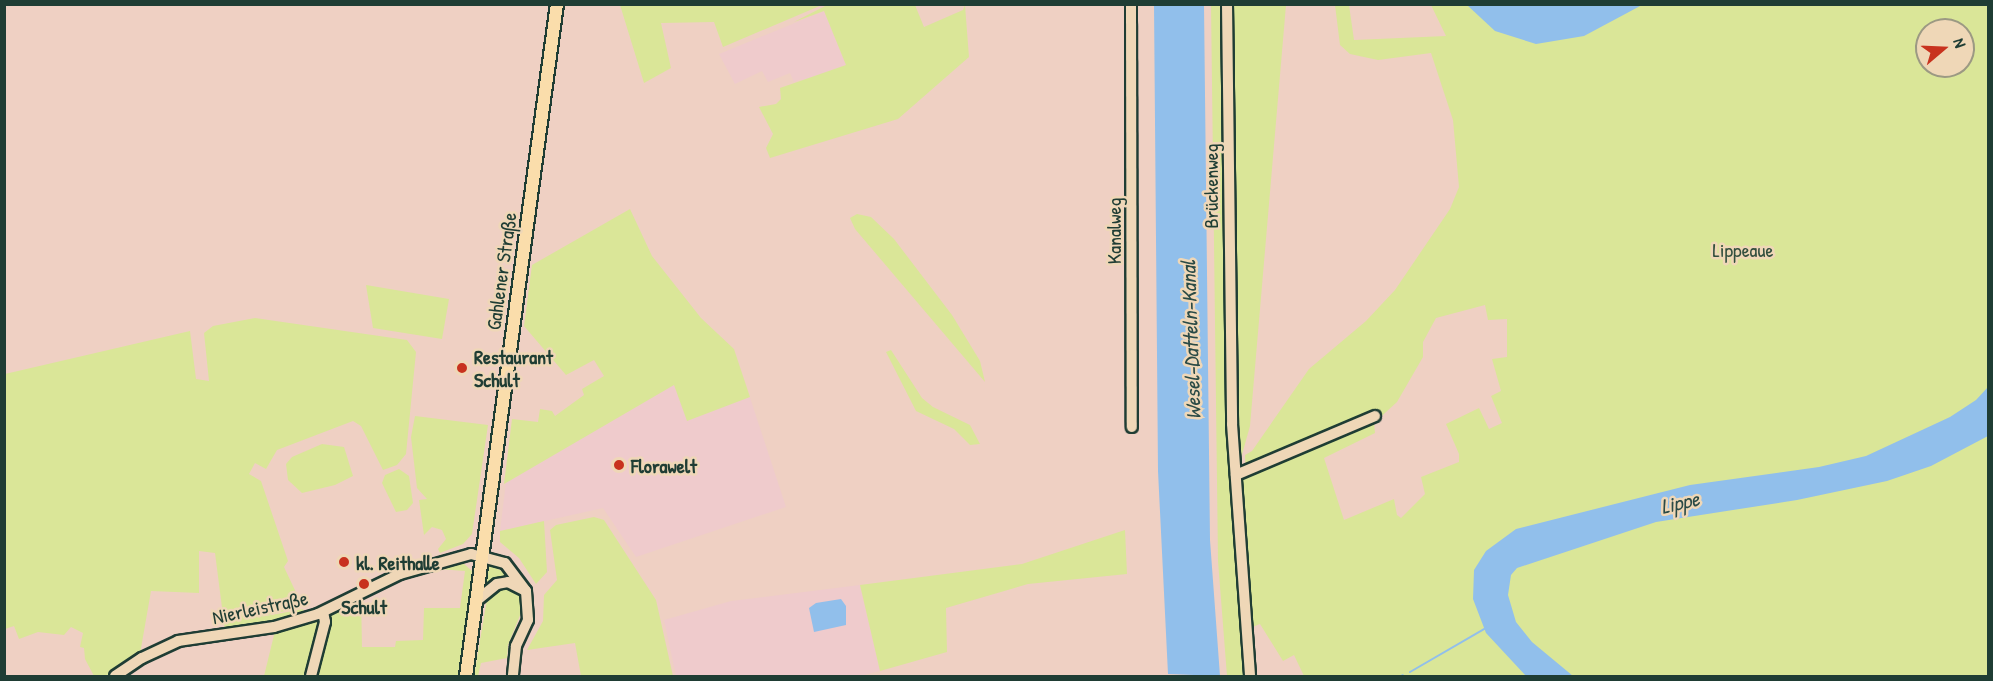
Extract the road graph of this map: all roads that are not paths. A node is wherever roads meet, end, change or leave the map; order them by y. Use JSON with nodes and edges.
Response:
{"nodes":[{"id":1,"x":557,"y":4,"type":"edge"},
{"id":2,"x":1131,"y":4,"type":"edge"},
{"id":3,"x":1227,"y":4,"type":"edge"},
{"id":4,"x":1375,"y":416,"type":"dead end"},
{"id":5,"x":1132,"y":427,"type":"dead end"},
{"id":6,"x":1236,"y":476,"type":"junction"},
{"id":7,"x":483,"y":555,"type":"junction"},
{"id":8,"x":526,"y":591,"type":"junction"},
{"id":9,"x":476,"y":601,"type":"junction"},
{"id":10,"x":323,"y":612,"type":"junction"},
{"id":11,"x":115,"y":676,"type":"edge"},
{"id":12,"x":311,"y":676,"type":"edge"},
{"id":13,"x":466,"y":676,"type":"edge"},
{"id":14,"x":513,"y":676,"type":"edge"},
{"id":15,"x":1250,"y":676,"type":"edge"}],
"edges":[{"from":1,"to":7,"type":"main road","name":"Gahlener Straße"},
{"from":2,"to":5,"type":"street","name":"Kanalweg"},
{"from":3,"to":6,"type":"street","name":"Brückenweg"},
{"from":4,"to":6,"type":"street"},
{"from":6,"to":15,"type":"street","name":"Brückenweg"},
{"from":7,"to":8,"type":"street"},
{"from":7,"to":9,"type":"main road","name":"Gahlener Straße"},
{"from":7,"to":10,"type":"street","name":"Nierleistraße"},
{"from":8,"to":9,"type":"street"},
{"from":8,"to":14,"type":"street"},
{"from":9,"to":13,"type":"main road","name":"Gahlener Straße"},
{"from":10,"to":11,"type":"street","name":"Nierleistraße"},
{"from":10,"to":12,"type":"street"}]}
